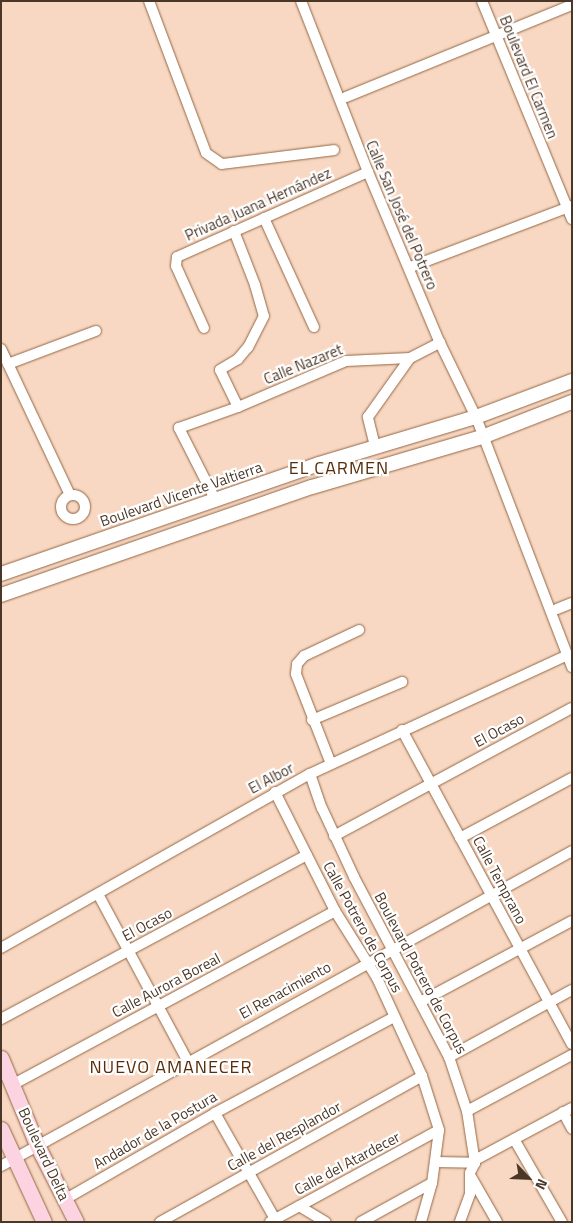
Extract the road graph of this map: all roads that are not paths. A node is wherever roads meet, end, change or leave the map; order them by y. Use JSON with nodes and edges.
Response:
{"nodes":[{"id":1,"x":149,"y":1,"type":"edge"},
{"id":2,"x":301,"y":1,"type":"edge"},
{"id":3,"x":482,"y":1,"type":"edge"},
{"id":4,"x":572,"y":5,"type":"edge"},
{"id":5,"x":496,"y":36,"type":"junction"},
{"id":6,"x":346,"y":97,"type":"dead end"},
{"id":7,"x":334,"y":150,"type":"dead end"},
{"id":8,"x":368,"y":172,"type":"junction"},
{"id":9,"x":570,"y":206,"type":"edge"},
{"id":10,"x":264,"y":218,"type":"junction"},
{"id":11,"x":572,"y":219,"type":"edge"},
{"id":12,"x":234,"y":231,"type":"junction"},
{"id":13,"x":413,"y":266,"type":"dead end"},
{"id":14,"x":314,"y":327,"type":"dead end"},
{"id":15,"x":204,"y":328,"type":"dead end"},
{"id":16,"x":96,"y":331,"type":"dead end"},
{"id":17,"x":440,"y":343,"type":"junction"},
{"id":18,"x":1,"y":349,"type":"edge"},
{"id":19,"x":410,"y":358,"type":"junction"},
{"id":20,"x":8,"y":364,"type":"junction"},
{"id":21,"x":572,"y":381,"type":"edge"},
{"id":22,"x":572,"y":402,"type":"edge"},
{"id":23,"x":238,"y":407,"type":"junction"},
{"id":24,"x":476,"y":418,"type":"junction"},
{"id":25,"x":482,"y":438,"type":"junction"},
{"id":26,"x":376,"y":446,"type":"junction"},
{"id":27,"x":70,"y":496,"type":"dead end"},
{"id":28,"x":215,"y":499,"type":"junction"},
{"id":29,"x":1,"y":574,"type":"edge"},
{"id":30,"x":1,"y":595,"type":"edge"},
{"id":31,"x":572,"y":603,"type":"edge"},
{"id":32,"x":557,"y":609,"type":"dead end"},
{"id":33,"x":359,"y":630,"type":"dead end"},
{"id":34,"x":567,"y":655,"type":"junction"},
{"id":35,"x":572,"y":667,"type":"edge"},
{"id":36,"x":402,"y":682,"type":"dead end"},
{"id":37,"x":572,"y":708,"type":"edge"},
{"id":38,"x":312,"y":720,"type":"junction"},
{"id":39,"x":402,"y":730,"type":"junction"},
{"id":40,"x":331,"y":764,"type":"junction"},
{"id":41,"x":310,"y":774,"type":"junction"},
{"id":42,"x":572,"y":778,"type":"edge"},
{"id":43,"x":431,"y":784,"type":"junction"},
{"id":44,"x":276,"y":792,"type":"junction"},
{"id":45,"x":334,"y":836,"type":"junction"},
{"id":46,"x":460,"y":838,"type":"junction"},
{"id":47,"x":572,"y":851,"type":"edge"},
{"id":48,"x":307,"y":855,"type":"junction"},
{"id":49,"x":98,"y":894,"type":"junction"},
{"id":50,"x":491,"y":895,"type":"junction"},
{"id":51,"x":335,"y":911,"type":"junction"},
{"id":52,"x":572,"y":921,"type":"edge"},
{"id":53,"x":1,"y":948,"type":"edge"},
{"id":54,"x":391,"y":949,"type":"junction"},
{"id":55,"x":520,"y":949,"type":"junction"},
{"id":56,"x":128,"y":951,"type":"junction"},
{"id":57,"x":369,"y":960,"type":"junction"},
{"id":58,"x":572,"y":990,"type":"edge"},
{"id":59,"x":422,"y":1001,"type":"junction"},
{"id":60,"x":549,"y":1002,"type":"junction"},
{"id":61,"x":158,"y":1006,"type":"junction"},
{"id":62,"x":394,"y":1017,"type":"junction"},
{"id":63,"x":1,"y":1019,"type":"edge"},
{"id":64,"x":572,"y":1044,"type":"edge"},
{"id":65,"x":572,"y":1055,"type":"edge"},
{"id":66,"x":449,"y":1057,"type":"junction"},
{"id":67,"x":1,"y":1058,"type":"edge"},
{"id":68,"x":188,"y":1062,"type":"junction"},
{"id":69,"x":422,"y":1076,"type":"junction"},
{"id":70,"x":12,"y":1085,"type":"junction"},
{"id":71,"x":567,"y":1110,"type":"edge"},
{"id":72,"x":468,"y":1111,"type":"junction"},
{"id":73,"x":215,"y":1113,"type":"junction"},
{"id":74,"x":572,"y":1128,"type":"edge"},
{"id":75,"x":1,"y":1129,"type":"edge"},
{"id":76,"x":439,"y":1130,"type":"junction"},
{"id":77,"x":514,"y":1139,"type":"junction"},
{"id":78,"x":37,"y":1145,"type":"junction"},
{"id":79,"x":8,"y":1162,"type":"edge"},
{"id":80,"x":436,"y":1162,"type":"junction"},
{"id":81,"x":475,"y":1162,"type":"junction"},
{"id":82,"x":248,"y":1172,"type":"junction"},
{"id":83,"x":470,"y":1173,"type":"junction"},
{"id":84,"x":432,"y":1183,"type":"junction"},
{"id":85,"x":64,"y":1200,"type":"junction"},
{"id":86,"x":299,"y":1206,"type":"junction"},
{"id":87,"x":272,"y":1220,"type":"edge"},
{"id":88,"x":40,"y":1221,"type":"edge"},
{"id":89,"x":76,"y":1222,"type":"edge"},
{"id":90,"x":160,"y":1222,"type":"edge"},
{"id":91,"x":326,"y":1222,"type":"edge"},
{"id":92,"x":361,"y":1222,"type":"edge"},
{"id":93,"x":420,"y":1222,"type":"edge"},
{"id":94,"x":460,"y":1222,"type":"edge"},
{"id":95,"x":497,"y":1222,"type":"edge"},
{"id":96,"x":562,"y":1222,"type":"edge"}],
"edges":[{"from":1,"to":7,"type":"street"},
{"from":2,"to":8,"type":"street","name":"Calle San José del Potrero"},
{"from":3,"to":5,"type":"street","name":"Boulevard El Carmen"},
{"from":4,"to":5,"type":"street"},
{"from":5,"to":6,"type":"street"},
{"from":5,"to":9,"type":"street","name":"Boulevard El Carmen"},
{"from":8,"to":10,"type":"street","name":"Privada Juana Hernández"},
{"from":8,"to":17,"type":"street","name":"Calle San José del Potrero"},
{"from":9,"to":11,"type":"street","name":"Boulevard El Carmen"},
{"from":9,"to":13,"type":"street"},
{"from":10,"to":12,"type":"street","name":"Privada Juana Hernández"},
{"from":10,"to":14,"type":"street"},
{"from":12,"to":15,"type":"street","name":"Privada Juana Hernández"},
{"from":12,"to":23,"type":"street"},
{"from":16,"to":20,"type":"street"},
{"from":17,"to":19,"type":"street","name":"Calle Nazaret"},
{"from":17,"to":24,"type":"street","name":"Calle San José del Potrero"},
{"from":18,"to":20,"type":"street"},
{"from":19,"to":23,"type":"street","name":"Calle Nazaret"},
{"from":19,"to":26,"type":"street"},
{"from":20,"to":27,"type":"street"},
{"from":21,"to":24,"type":"main road","name":"Boulevard Vicente Valtierra"},
{"from":22,"to":25,"type":"main road"},
{"from":23,"to":28,"type":"street","name":"Calle Nazaret"},
{"from":24,"to":25,"type":"street","name":"Calle San José del Potrero"},
{"from":24,"to":26,"type":"main road","name":"Boulevard Vicente Valtierra"},
{"from":25,"to":30,"type":"main road"},
{"from":25,"to":34,"type":"street","name":"Calle San José del Potrero"},
{"from":26,"to":28,"type":"main road","name":"Boulevard Vicente Valtierra"},
{"from":28,"to":29,"type":"main road","name":"Boulevard Vicente Valtierra"},
{"from":31,"to":32,"type":"street"},
{"from":33,"to":38,"type":"street"},
{"from":34,"to":35,"type":"street","name":"Calle San José del Potrero"},
{"from":34,"to":39,"type":"street","name":"El Albor"},
{"from":36,"to":38,"type":"street"},
{"from":37,"to":43,"type":"street","name":"El Ocaso"},
{"from":38,"to":40,"type":"street"},
{"from":39,"to":40,"type":"street","name":"El Albor"},
{"from":39,"to":43,"type":"street","name":"Calle Temprano"},
{"from":40,"to":41,"type":"street","name":"El Albor"},
{"from":41,"to":44,"type":"street","name":"El Albor"},
{"from":41,"to":45,"type":"street","name":"Boulevard Potrero de Corpus"},
{"from":42,"to":46,"type":"street"},
{"from":43,"to":45,"type":"street","name":"El Ocaso"},
{"from":43,"to":46,"type":"street","name":"Calle Temprano"},
{"from":44,"to":48,"type":"street","name":"Calle Potrero de Corpus"},
{"from":44,"to":49,"type":"street","name":"El Albor"},
{"from":45,"to":54,"type":"street","name":"Boulevard Potrero de Corpus"},
{"from":46,"to":50,"type":"street","name":"Calle Temprano"},
{"from":47,"to":50,"type":"street","name":"El Renacimiento"},
{"from":48,"to":51,"type":"street","name":"Calle Potrero de Corpus"},
{"from":48,"to":56,"type":"street","name":"El Ocaso"},
{"from":49,"to":53,"type":"street","name":"El Albor"},
{"from":49,"to":56,"type":"street"},
{"from":50,"to":54,"type":"street","name":"El Renacimiento"},
{"from":50,"to":55,"type":"street","name":"Calle Temprano"},
{"from":51,"to":57,"type":"street","name":"Calle Potrero de Corpus"},
{"from":51,"to":61,"type":"street","name":"Calle Aurora Boreal"},
{"from":52,"to":55,"type":"street"},
{"from":54,"to":57,"type":"street","name":"El Renacimiento"},
{"from":54,"to":59,"type":"street","name":"Boulevard Potrero de Corpus"},
{"from":55,"to":59,"type":"street"},
{"from":55,"to":60,"type":"street","name":"Calle Temprano"},
{"from":56,"to":61,"type":"street"},
{"from":56,"to":63,"type":"street","name":"El Ocaso"},
{"from":57,"to":62,"type":"street","name":"Calle Potrero de Corpus"},
{"from":57,"to":68,"type":"street","name":"El Renacimiento"},
{"from":58,"to":60,"type":"street"},
{"from":59,"to":66,"type":"street","name":"Boulevard Potrero de Corpus"},
{"from":60,"to":64,"type":"street","name":"Calle Temprano"},
{"from":60,"to":66,"type":"street"},
{"from":61,"to":68,"type":"street"},
{"from":61,"to":70,"type":"street","name":"Calle Aurora Boreal"},
{"from":62,"to":69,"type":"street","name":"Calle Potrero de Corpus"},
{"from":62,"to":73,"type":"street","name":"Andador de la Postura"},
{"from":65,"to":72,"type":"street"},
{"from":66,"to":72,"type":"street","name":"Boulevard Potrero de Corpus"},
{"from":67,"to":70,"type":"main road","name":"Boulevard Delta"},
{"from":68,"to":78,"type":"street","name":"El Renacimiento"},
{"from":69,"to":76,"type":"street","name":"Calle Potrero de Corpus"},
{"from":69,"to":82,"type":"street","name":"Calle del Resplandor"},
{"from":70,"to":78,"type":"main road","name":"Boulevard Delta"},
{"from":71,"to":74,"type":"street"},
{"from":71,"to":77,"type":"street"},
{"from":72,"to":81,"type":"street","name":"Boulevard Potrero de Corpus"},
{"from":73,"to":82,"type":"street"},
{"from":73,"to":85,"type":"street","name":"Andador de la Postura"},
{"from":75,"to":79,"type":"main road","name":"Boulevard Delta"},
{"from":76,"to":80,"type":"street","name":"Calle Potrero de Corpus"},
{"from":76,"to":86,"type":"street","name":"Calle del Atardecer"},
{"from":77,"to":81,"type":"street"},
{"from":77,"to":96,"type":"street"},
{"from":78,"to":79,"type":"street","name":"El Renacimiento"},
{"from":78,"to":85,"type":"main road","name":"Boulevard Delta"},
{"from":79,"to":88,"type":"main road","name":"Boulevard Delta"},
{"from":80,"to":81,"type":"street"},
{"from":80,"to":84,"type":"street","name":"Calle Potrero de Corpus"},
{"from":81,"to":83,"type":"street"},
{"from":82,"to":87,"type":"street"},
{"from":82,"to":90,"type":"street","name":"Calle del Resplandor"},
{"from":83,"to":94,"type":"street"},
{"from":83,"to":95,"type":"street"},
{"from":84,"to":92,"type":"street"},
{"from":84,"to":93,"type":"street","name":"Calle Potrero de Corpus"},
{"from":85,"to":89,"type":"main road","name":"Boulevard Delta"},
{"from":86,"to":87,"type":"street","name":"Calle del Atardecer"},
{"from":86,"to":91,"type":"street"}]}
